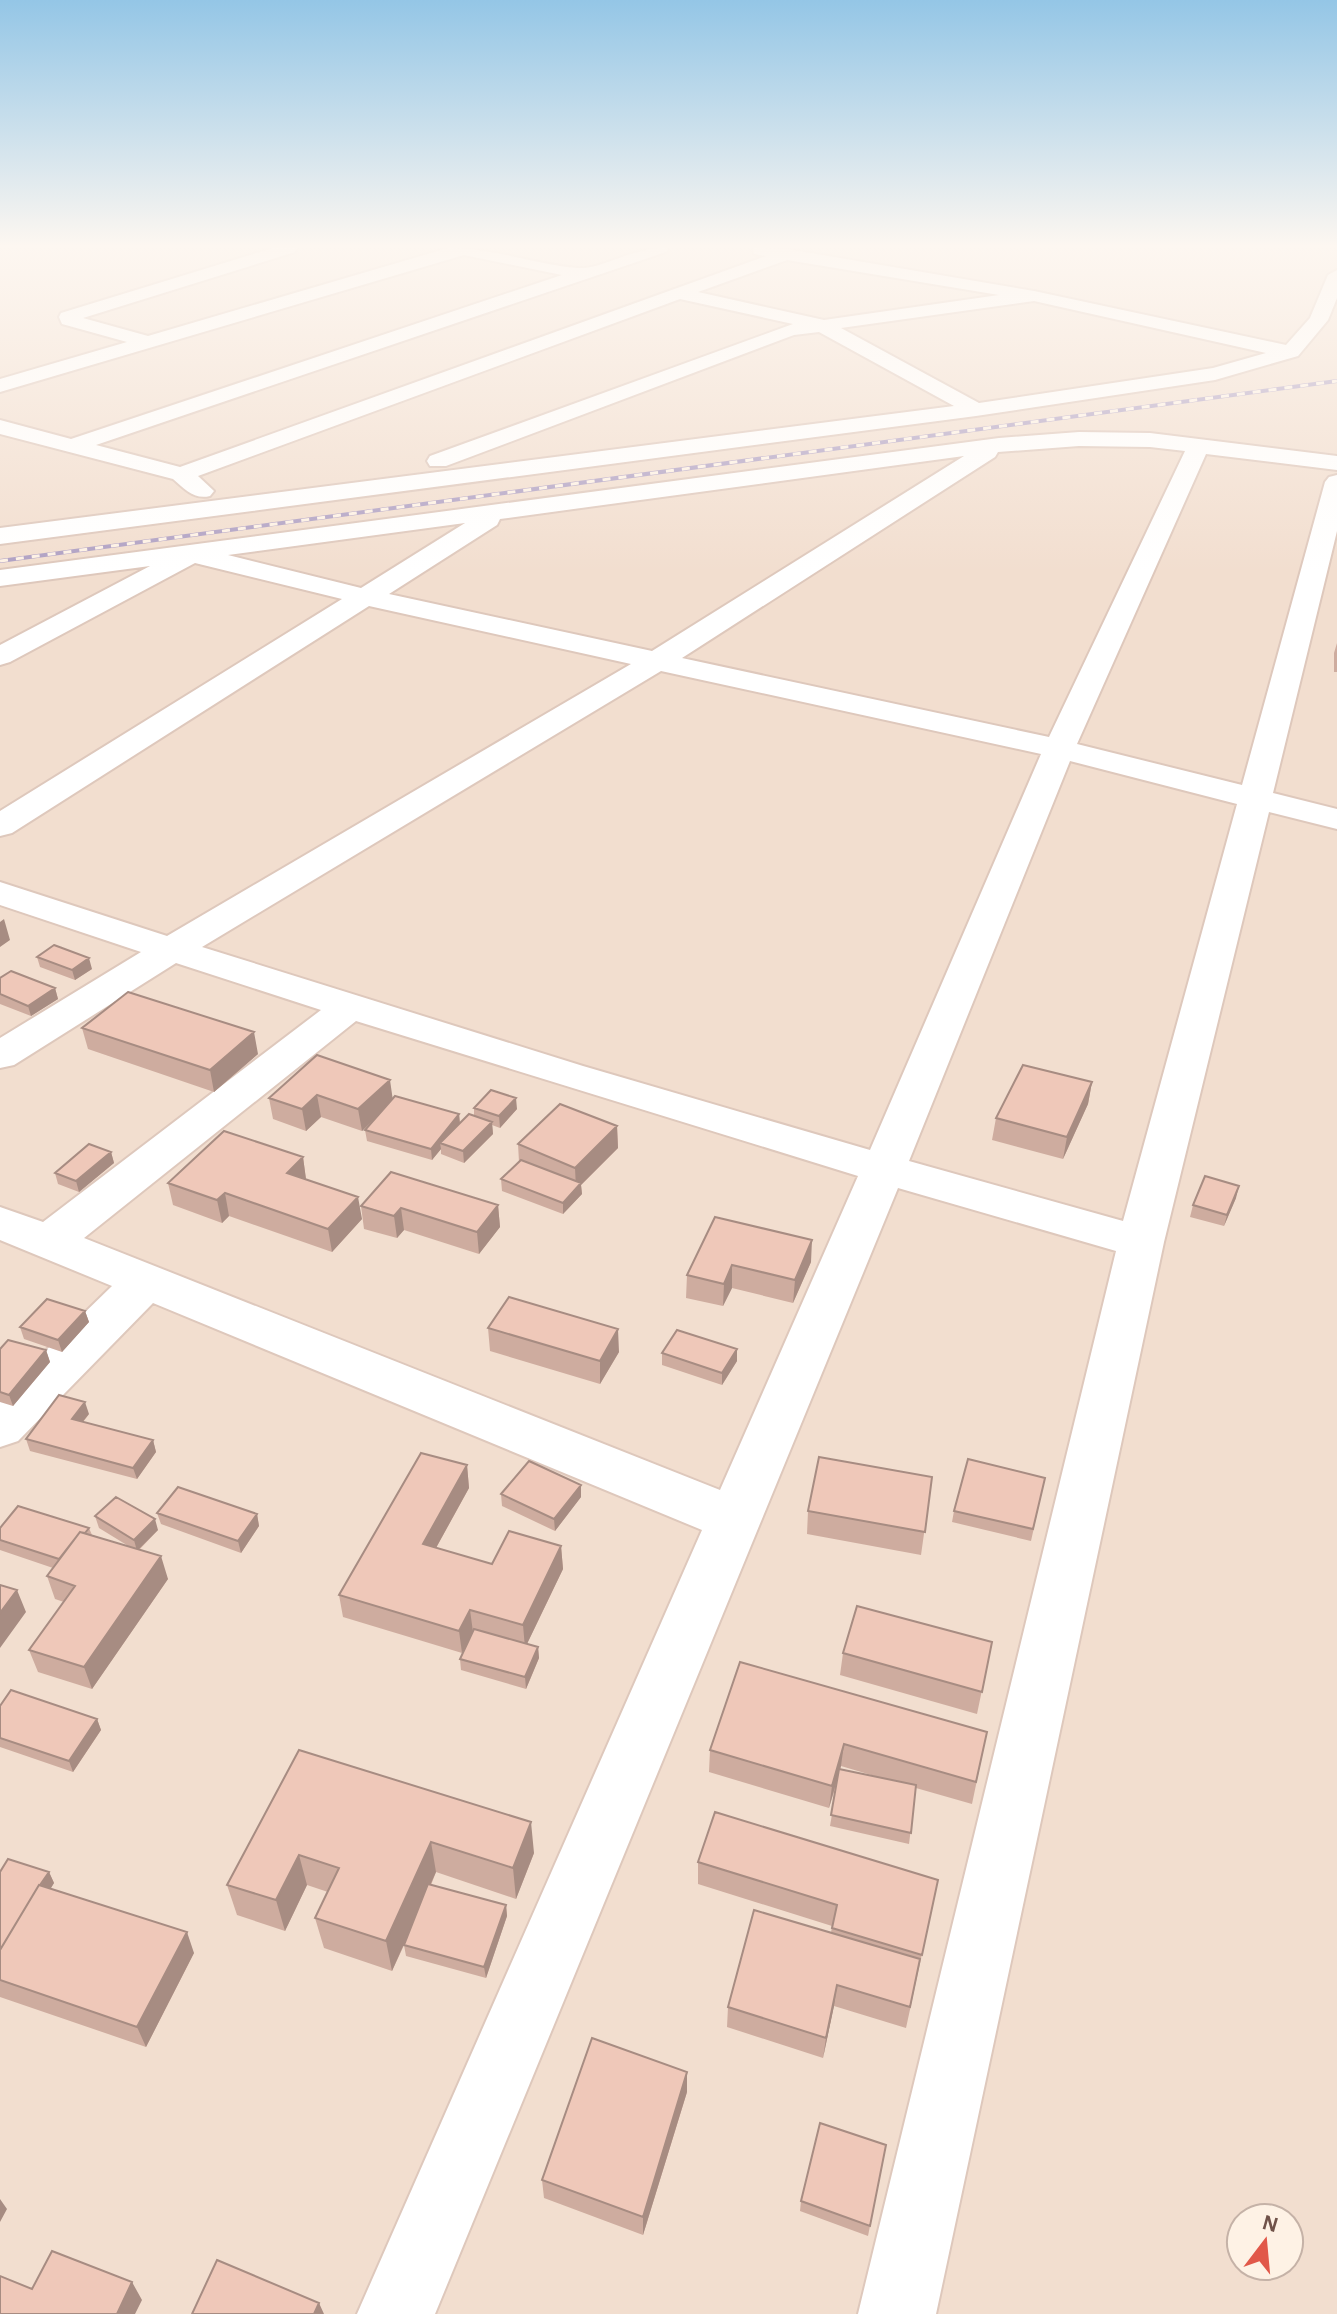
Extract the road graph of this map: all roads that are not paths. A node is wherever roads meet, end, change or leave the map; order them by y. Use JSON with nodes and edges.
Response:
{"nodes":[{"id":1,"x":105,"y":356,"type":"edge"},
{"id":2,"x":337,"y":356,"type":"edge"},
{"id":3,"x":504,"y":356,"type":"edge"},
{"id":4,"x":719,"y":356,"type":"edge"},
{"id":5,"x":877,"y":356,"type":"edge"},
{"id":6,"x":1277,"y":356,"type":"edge"},
{"id":7,"x":0,"y":386,"type":"edge"},
{"id":8,"x":976,"y":410,"type":"junction"},
{"id":9,"x":0,"y":427,"type":"edge"},
{"id":10,"x":74,"y":445,"type":"junction"},
{"id":11,"x":999,"y":445,"type":"junction"},
{"id":12,"x":1199,"y":445,"type":"junction"},
{"id":13,"x":1337,"y":463,"type":"edge"},
{"id":14,"x":181,"y":474,"type":"junction"},
{"id":15,"x":1337,"y":482,"type":"edge"},
{"id":16,"x":364,"y":487,"type":"junction"},
{"id":17,"x":219,"y":506,"type":"junction"},
{"id":18,"x":500,"y":513,"type":"junction"},
{"id":19,"x":0,"y":536,"type":"edge"},
{"id":20,"x":192,"y":554,"type":"junction"},
{"id":21,"x":0,"y":578,"type":"edge"},
{"id":22,"x":365,"y":597,"type":"junction"},
{"id":23,"x":0,"y":656,"type":"edge"},
{"id":24,"x":657,"y":661,"type":"junction"},
{"id":25,"x":1059,"y":749,"type":"junction"},
{"id":26,"x":1255,"y":800,"type":"junction"},
{"id":27,"x":1337,"y":819,"type":"edge"},
{"id":28,"x":0,"y":826,"type":"edge"},
{"id":29,"x":0,"y":893,"type":"edge"},
{"id":30,"x":170,"y":950,"type":"junction"},
{"id":31,"x":351,"y":1006,"type":"junction"},
{"id":32,"x":0,"y":1056,"type":"edge"},
{"id":33,"x":883,"y":1171,"type":"junction"},
{"id":34,"x":0,"y":1222,"type":"edge"},
{"id":35,"x":49,"y":1241,"type":"junction"},
{"id":36,"x":1141,"y":1242,"type":"junction"},
{"id":37,"x":147,"y":1280,"type":"junction"},
{"id":38,"x":0,"y":1427,"type":"edge"},
{"id":39,"x":733,"y":1519,"type":"junction"},
{"id":40,"x":396,"y":2314,"type":"edge"},
{"id":41,"x":897,"y":2314,"type":"edge"}],
"edges":[{"from":1,"to":7,"type":"street"},
{"from":2,"to":10,"type":"street"},
{"from":3,"to":14,"type":"street"},
{"from":4,"to":16,"type":"street"},
{"from":5,"to":8,"type":"street"},
{"from":6,"to":8,"type":"street"},
{"from":8,"to":16,"type":"street"},
{"from":9,"to":10,"type":"street"},
{"from":10,"to":14,"type":"street"},
{"from":11,"to":12,"type":"street"},
{"from":11,"to":18,"type":"street"},
{"from":11,"to":24,"type":"street"},
{"from":12,"to":13,"type":"street"},
{"from":12,"to":25,"type":"street"},
{"from":14,"to":17,"type":"street"},
{"from":15,"to":26,"type":"street"},
{"from":16,"to":17,"type":"street"},
{"from":17,"to":19,"type":"street"},
{"from":18,"to":20,"type":"street"},
{"from":18,"to":22,"type":"street"},
{"from":20,"to":21,"type":"street"},
{"from":20,"to":22,"type":"street"},
{"from":20,"to":23,"type":"street"},
{"from":22,"to":24,"type":"street"},
{"from":22,"to":28,"type":"street"},
{"from":24,"to":25,"type":"street"},
{"from":24,"to":30,"type":"street"},
{"from":25,"to":26,"type":"street"},
{"from":25,"to":33,"type":"street"},
{"from":26,"to":27,"type":"street"},
{"from":26,"to":36,"type":"street"},
{"from":29,"to":30,"type":"street"},
{"from":30,"to":31,"type":"street"},
{"from":30,"to":32,"type":"street"},
{"from":31,"to":33,"type":"street"},
{"from":31,"to":35,"type":"street"},
{"from":33,"to":36,"type":"street"},
{"from":33,"to":39,"type":"street"},
{"from":34,"to":35,"type":"street"},
{"from":35,"to":37,"type":"street"},
{"from":36,"to":41,"type":"street"},
{"from":37,"to":38,"type":"street"},
{"from":37,"to":39,"type":"street"},
{"from":39,"to":40,"type":"street"}]}
